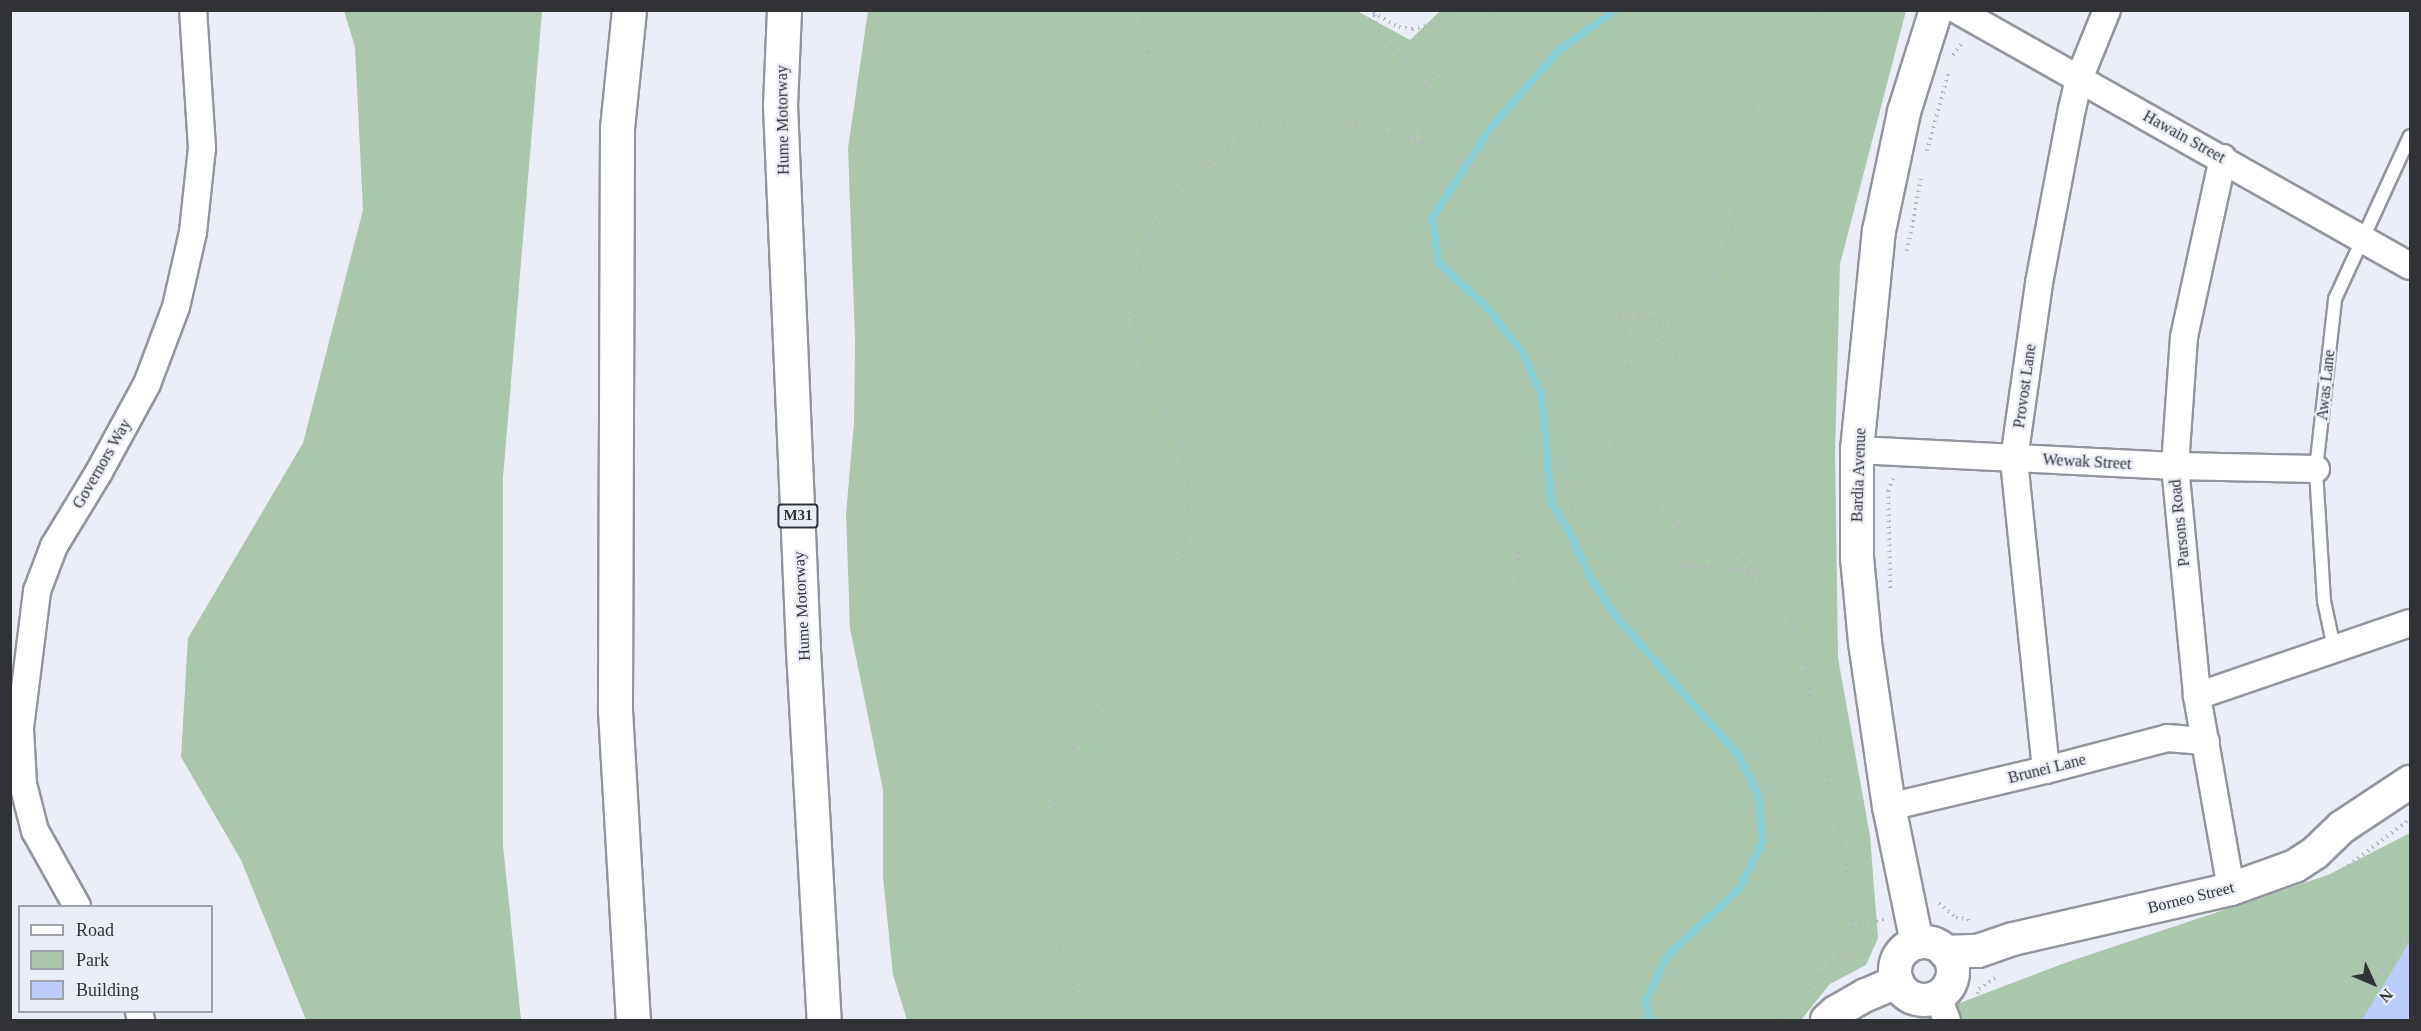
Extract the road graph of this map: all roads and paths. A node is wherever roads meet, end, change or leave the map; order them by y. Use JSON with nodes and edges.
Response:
{"nodes":[{"id":1,"x":193,"y":10,"type":"edge"},
{"id":2,"x":629,"y":10,"type":"edge"},
{"id":3,"x":784,"y":10,"type":"edge"},
{"id":4,"x":1143,"y":10,"type":"edge"},
{"id":5,"x":1368,"y":10,"type":"edge"},
{"id":6,"x":1453,"y":10,"type":"edge"},
{"id":7,"x":1497,"y":10,"type":"edge"},
{"id":8,"x":1822,"y":10,"type":"edge"},
{"id":9,"x":1936,"y":10,"type":"edge"},
{"id":10,"x":1957,"y":10,"type":"edge"},
{"id":11,"x":2108,"y":10,"type":"edge"},
{"id":12,"x":1376,"y":15,"type":"junction"},
{"id":13,"x":1961,"y":46,"type":"dead end"},
{"id":14,"x":2079,"y":79,"type":"junction"},
{"id":15,"x":1426,"y":86,"type":"junction"},
{"id":16,"x":2410,"y":136,"type":"edge"},
{"id":17,"x":1423,"y":142,"type":"junction"},
{"id":18,"x":1926,"y":154,"type":"dead end"},
{"id":19,"x":2223,"y":159,"type":"junction"},
{"id":20,"x":1209,"y":164,"type":"junction"},
{"id":21,"x":1922,"y":177,"type":"dead end"},
{"id":22,"x":2363,"y":237,"type":"junction"},
{"id":23,"x":1906,"y":256,"type":"dead end"},
{"id":24,"x":2410,"y":266,"type":"edge"},
{"id":25,"x":1619,"y":316,"type":"junction"},
{"id":26,"x":1674,"y":330,"type":"junction"},
{"id":27,"x":1670,"y":333,"type":"junction"},
{"id":28,"x":1628,"y":366,"type":"junction"},
{"id":29,"x":1625,"y":406,"type":"junction"},
{"id":30,"x":1618,"y":439,"type":"junction"},
{"id":31,"x":1857,"y":450,"type":"junction"},
{"id":32,"x":2014,"y":459,"type":"junction"},
{"id":33,"x":2175,"y":466,"type":"junction"},
{"id":34,"x":2316,"y":469,"type":"junction"},
{"id":35,"x":1893,"y":482,"type":"dead end"},
{"id":36,"x":1511,"y":523,"type":"dead end"},
{"id":37,"x":1678,"y":526,"type":"junction"},
{"id":38,"x":1518,"y":559,"type":"junction"},
{"id":39,"x":1762,"y":579,"type":"junction"},
{"id":40,"x":1890,"y":594,"type":"dead end"},
{"id":41,"x":2410,"y":623,"type":"edge"},
{"id":42,"x":1522,"y":627,"type":"dead end"},
{"id":43,"x":2334,"y":648,"type":"junction"},
{"id":44,"x":2197,"y":696,"type":"junction"},
{"id":45,"x":2206,"y":741,"type":"junction"},
{"id":46,"x":2046,"y":770,"type":"junction"},
{"id":47,"x":2410,"y":782,"type":"edge"},
{"id":48,"x":1889,"y":807,"type":"junction"},
{"id":49,"x":2231,"y":889,"type":"junction"},
{"id":50,"x":1938,"y":894,"type":"dead end"},
{"id":51,"x":76,"y":905,"type":"edge"},
{"id":52,"x":1968,"y":919,"type":"dead end"},
{"id":53,"x":2410,"y":939,"type":"edge"},
{"id":54,"x":1931,"y":947,"type":"junction"},
{"id":55,"x":1897,"y":982,"type":"junction"},
{"id":56,"x":1943,"y":1009,"type":"edge"},
{"id":57,"x":633,"y":1020,"type":"edge"},
{"id":58,"x":824,"y":1020,"type":"edge"},
{"id":59,"x":1084,"y":1020,"type":"edge"},
{"id":60,"x":1778,"y":1020,"type":"edge"},
{"id":61,"x":1827,"y":1020,"type":"edge"},
{"id":62,"x":2348,"y":1020,"type":"edge"}],
"edges":[{"from":1,"to":51,"type":"street","name":"Governors Way"},
{"from":2,"to":57,"type":"highway"},
{"from":3,"to":58,"type":"highway","name":"Hume Motorway","number":"M31"},
{"from":4,"to":20,"type":"path"},
{"from":5,"to":12,"type":"path"},
{"from":6,"to":12,"type":"path"},
{"from":7,"to":15,"type":"path"},
{"from":8,"to":26,"type":"path"},
{"from":9,"to":31,"type":"street","name":"Bardia Avenue"},
{"from":10,"to":14,"type":"street","name":"Hawain Street"},
{"from":11,"to":14,"type":"street","name":"Provost Lane"},
{"from":12,"to":15,"type":"path"},
{"from":13,"to":18,"type":"path"},
{"from":14,"to":19,"type":"street","name":"Hawain Street"},
{"from":14,"to":32,"type":"street","name":"Provost Lane"},
{"from":15,"to":17,"type":"path"},
{"from":16,"to":22,"type":"lane","name":"Awas Lane"},
{"from":17,"to":20,"type":"path"},
{"from":17,"to":25,"type":"path"},
{"from":19,"to":22,"type":"street","name":"Hawain Street"},
{"from":19,"to":33,"type":"street","name":"Parsons Road"},
{"from":20,"to":59,"type":"path"},
{"from":21,"to":23,"type":"path"},
{"from":22,"to":24,"type":"street","name":"Hawain Street"},
{"from":22,"to":34,"type":"lane","name":"Awas Lane"},
{"from":25,"to":26,"type":"path"},
{"from":25,"to":28,"type":"path"},
{"from":26,"to":27,"type":"path"},
{"from":27,"to":28,"type":"path"},
{"from":27,"to":29,"type":"path"},
{"from":28,"to":29,"type":"path"},
{"from":29,"to":30,"type":"path"},
{"from":30,"to":37,"type":"path"},
{"from":30,"to":38,"type":"path"},
{"from":31,"to":32,"type":"street","name":"Wewak Street"},
{"from":31,"to":48,"type":"street","name":"Bardia Avenue"},
{"from":32,"to":33,"type":"street","name":"Wewak Street"},
{"from":32,"to":46,"type":"street","name":"Provost Lane"},
{"from":33,"to":34,"type":"street","name":"Wewak Street"},
{"from":33,"to":44,"type":"street","name":"Parsons Road"},
{"from":34,"to":43,"type":"lane","name":"Awas Lane"},
{"from":35,"to":40,"type":"path"},
{"from":36,"to":38,"type":"path"},
{"from":37,"to":39,"type":"path"},
{"from":37,"to":39,"type":"path"},
{"from":38,"to":42,"type":"path"},
{"from":39,"to":60,"type":"path"},
{"from":41,"to":43,"type":"street"},
{"from":43,"to":44,"type":"street"},
{"from":44,"to":45,"type":"street","name":"Parsons Road"},
{"from":45,"to":46,"type":"street","name":"Brunei Lane"},
{"from":45,"to":49,"type":"street","name":"Parsons Road"},
{"from":46,"to":48,"type":"street","name":"Brunei Lane"},
{"from":47,"to":49,"type":"street","name":"Borneo Street"},
{"from":48,"to":54,"type":"street","name":"Bardia Avenue"},
{"from":49,"to":54,"type":"street","name":"Borneo Street"},
{"from":50,"to":52,"type":"path"},
{"from":53,"to":62,"type":"path"},
{"from":54,"to":55,"type":"street"},
{"from":54,"to":56,"type":"street"},
{"from":55,"to":56,"type":"street"},
{"from":55,"to":61,"type":"street"}]}
